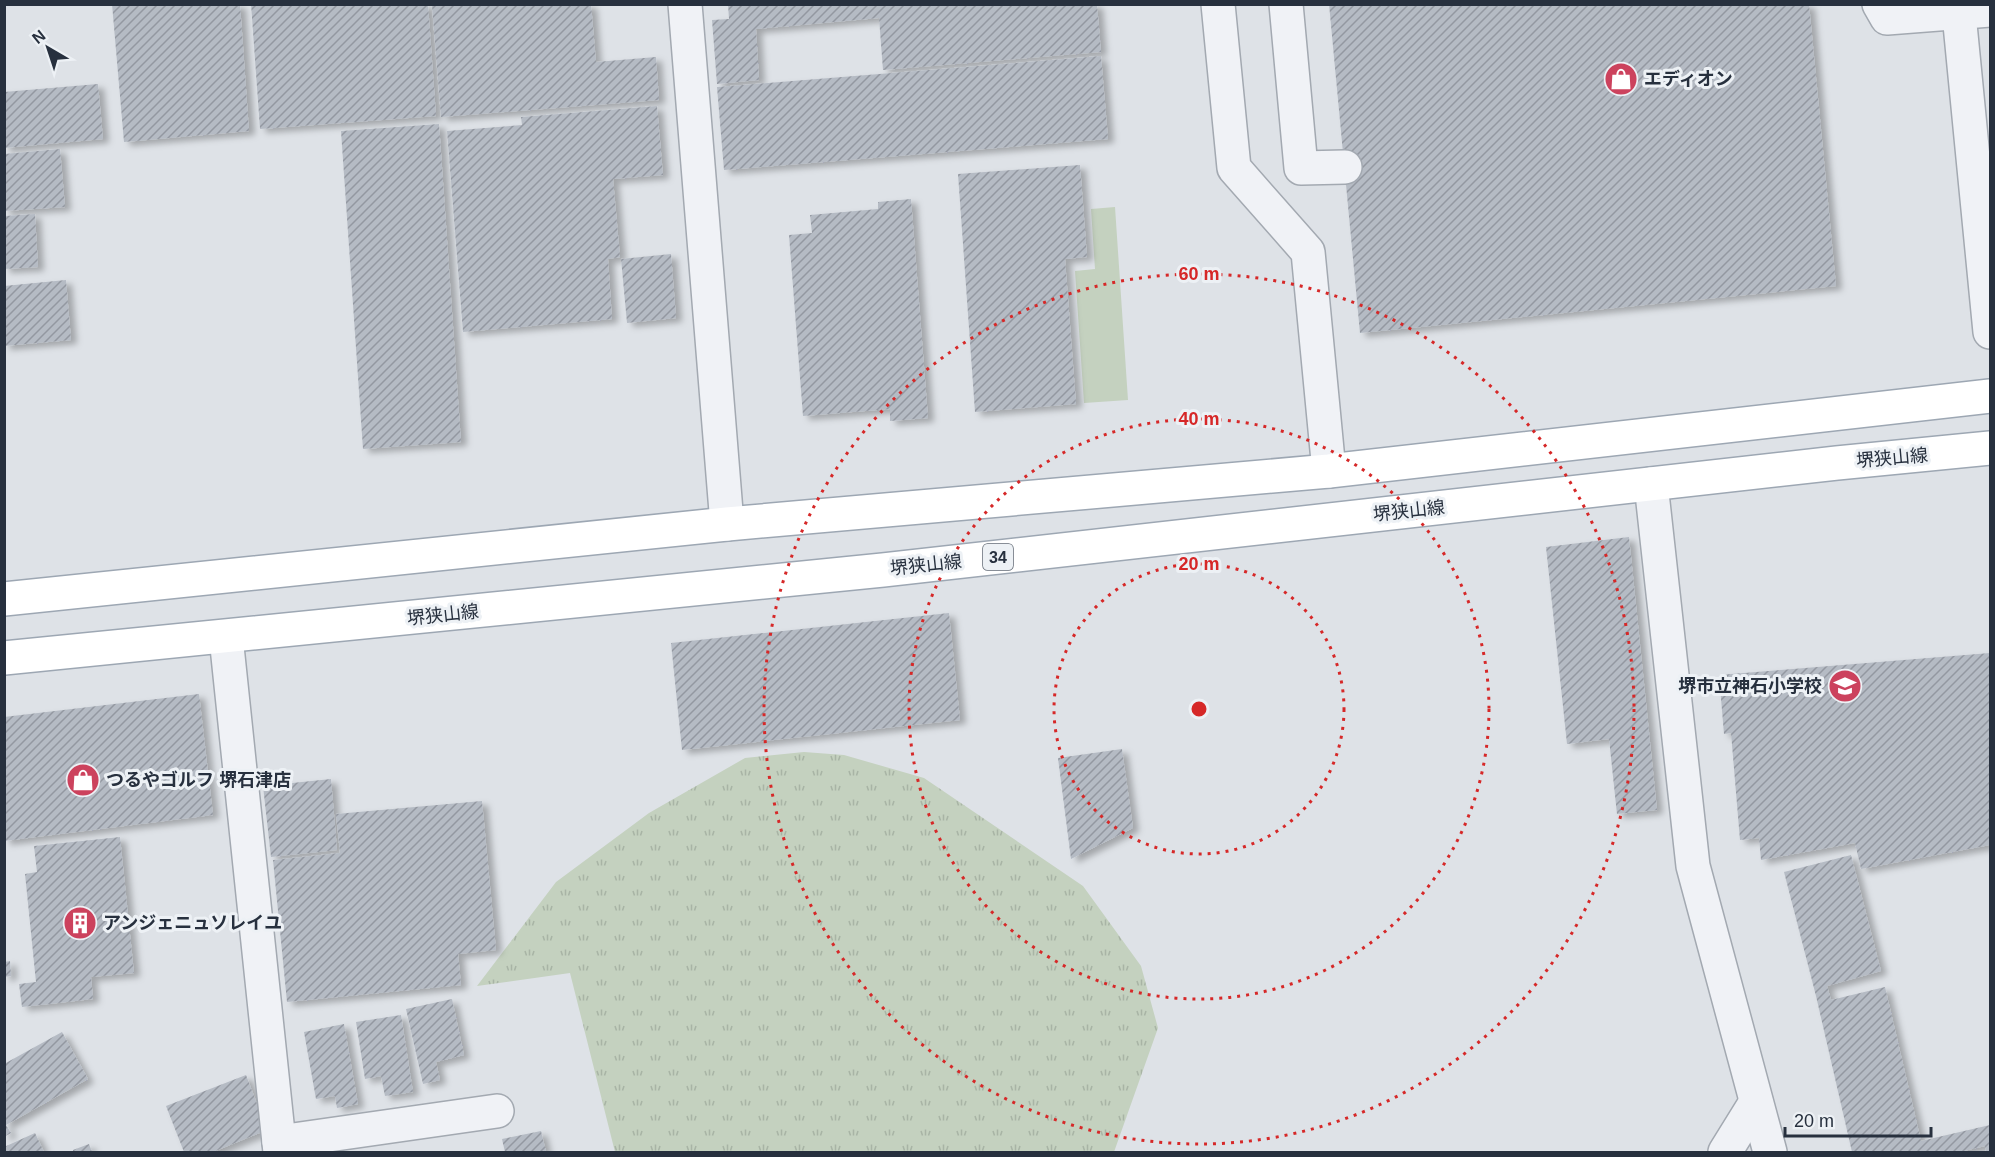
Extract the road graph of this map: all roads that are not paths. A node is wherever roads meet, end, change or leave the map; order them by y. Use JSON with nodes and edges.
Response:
{"nodes":[{"id":1,"x":685,"y":4,"type":"edge"},
{"id":2,"x":1218,"y":4,"type":"edge"},
{"id":3,"x":1286,"y":4,"type":"edge"},
{"id":4,"x":1879,"y":4,"type":"edge"},
{"id":5,"x":1990,"y":10,"type":"edge"},
{"id":6,"x":1959,"y":14,"type":"junction"},
{"id":7,"x":1345,"y":167,"type":"dead end"},
{"id":8,"x":1990,"y":332,"type":"edge"},
{"id":9,"x":1990,"y":396,"type":"edge"},
{"id":10,"x":1990,"y":448,"type":"edge"},
{"id":11,"x":1329,"y":471,"type":"junction"},
{"id":12,"x":1651,"y":484,"type":"junction"},
{"id":13,"x":727,"y":524,"type":"junction"},
{"id":14,"x":4,"y":599,"type":"edge"},
{"id":15,"x":226,"y":637,"type":"junction"},
{"id":16,"x":4,"y":658,"type":"edge"},
{"id":17,"x":1756,"y":1102,"type":"junction"},
{"id":18,"x":497,"y":1112,"type":"dead end"},
{"id":19,"x":280,"y":1147,"type":"edge"},
{"id":20,"x":1725,"y":1152,"type":"edge"},
{"id":21,"x":1770,"y":1152,"type":"edge"}],
"edges":[{"from":1,"to":13,"type":"street"},
{"from":2,"to":11,"type":"street"},
{"from":3,"to":7,"type":"street"},
{"from":4,"to":6,"type":"street"},
{"from":5,"to":6,"type":"street"},
{"from":6,"to":8,"type":"street"},
{"from":9,"to":11,"type":"main road"},
{"from":10,"to":12,"type":"main road","name":"堺狭山線","number":"34"},
{"from":11,"to":13,"type":"main road"},
{"from":12,"to":15,"type":"main road","name":"堺狭山線","number":"34"},
{"from":12,"to":17,"type":"street"},
{"from":13,"to":14,"type":"main road"},
{"from":15,"to":16,"type":"main road","name":"堺狭山線","number":"34"},
{"from":15,"to":19,"type":"street"},
{"from":17,"to":20,"type":"street"},
{"from":17,"to":21,"type":"street"},
{"from":18,"to":19,"type":"street"}]}
